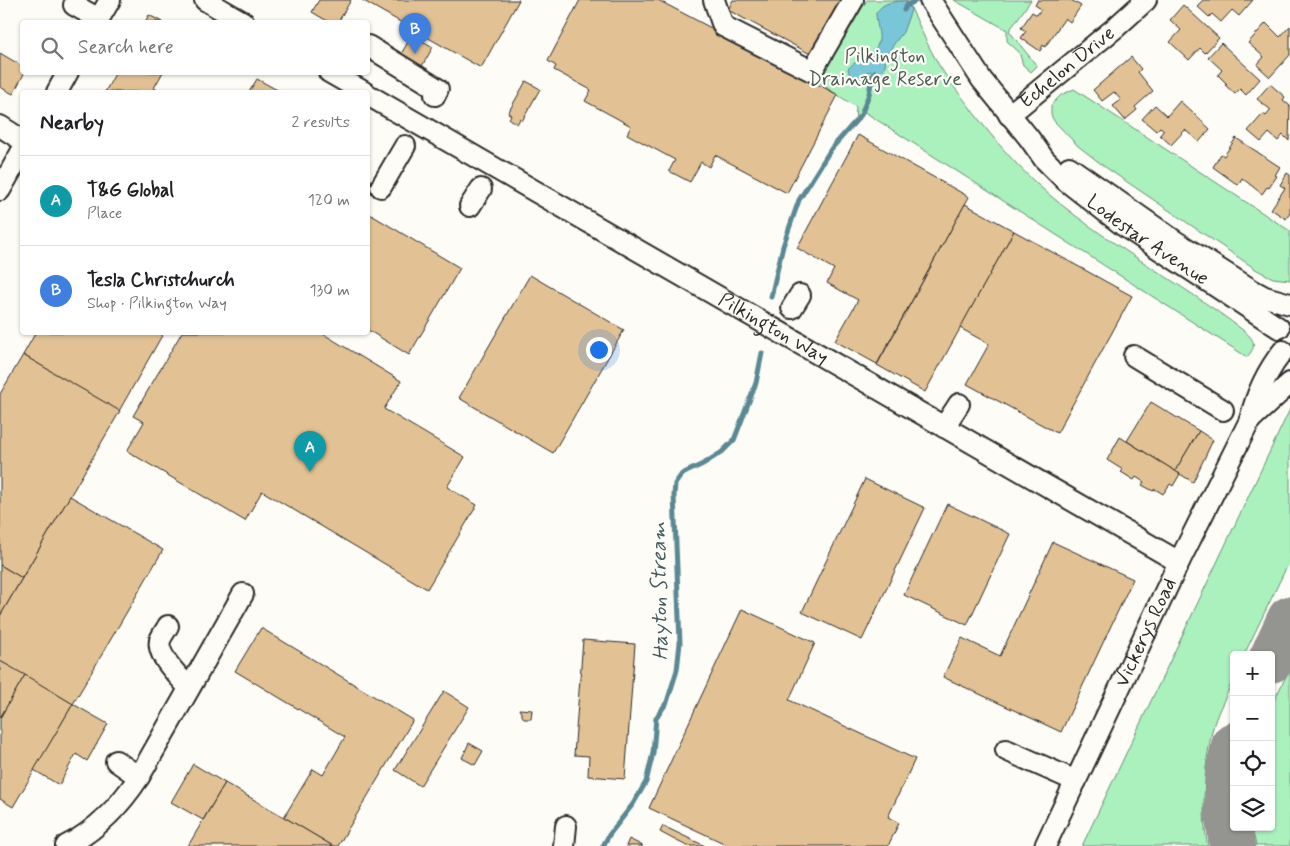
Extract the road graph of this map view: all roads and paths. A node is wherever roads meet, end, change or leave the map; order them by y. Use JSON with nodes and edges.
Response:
{"nodes":[{"id":1,"x":110,"y":0,"type":"edge"},
{"id":2,"x":205,"y":0,"type":"edge"},
{"id":3,"x":714,"y":0,"type":"edge"},
{"id":4,"x":853,"y":0,"type":"edge"},
{"id":5,"x":1146,"y":0,"type":"edge"},
{"id":6,"x":74,"y":5,"type":"dead end"},
{"id":7,"x":932,"y":5,"type":"edge"},
{"id":8,"x":96,"y":20,"type":"edge"},
{"id":9,"x":99,"y":20,"type":"edge"},
{"id":10,"x":240,"y":20,"type":"edge"},
{"id":11,"x":370,"y":47,"type":"edge"},
{"id":12,"x":66,"y":75,"type":"edge"},
{"id":13,"x":334,"y":75,"type":"edge"},
{"id":14,"x":58,"y":90,"type":"edge"},
{"id":15,"x":360,"y":90,"type":"edge"},
{"id":16,"x":435,"y":95,"type":"dead end"},
{"id":17,"x":370,"y":96,"type":"edge"},
{"id":18,"x":1009,"y":115,"type":"junction"},
{"id":19,"x":0,"y":126,"type":"edge"},
{"id":20,"x":1029,"y":138,"type":"junction"},
{"id":21,"x":20,"y":139,"type":"edge"},
{"id":22,"x":404,"y":146,"type":"dead end"},
{"id":23,"x":20,"y":155,"type":"edge"},
{"id":24,"x":380,"y":187,"type":"dead end"},
{"id":25,"x":0,"y":190,"type":"edge"},
{"id":26,"x":481,"y":190,"type":"dead end"},
{"id":27,"x":470,"y":206,"type":"dead end"},
{"id":28,"x":1290,"y":304,"type":"edge"},
{"id":29,"x":1290,"y":311,"type":"edge"},
{"id":30,"x":1279,"y":328,"type":"junction"},
{"id":31,"x":1134,"y":356,"type":"dead end"},
{"id":32,"x":1286,"y":356,"type":"edge"},
{"id":33,"x":1290,"y":383,"type":"edge"},
{"id":34,"x":959,"y":404,"type":"dead end"},
{"id":35,"x":1223,"y":410,"type":"dead end"},
{"id":36,"x":1250,"y":420,"type":"junction"},
{"id":37,"x":944,"y":427,"type":"junction"},
{"id":38,"x":1179,"y":562,"type":"junction"},
{"id":39,"x":243,"y":594,"type":"dead end"},
{"id":40,"x":168,"y":626,"type":"dead end"},
{"id":41,"x":189,"y":688,"type":"junction"},
{"id":42,"x":1006,"y":750,"type":"dead end"},
{"id":43,"x":116,"y":761,"type":"dead end"},
{"id":44,"x":140,"y":777,"type":"junction"},
{"id":45,"x":1076,"y":781,"type":"junction"},
{"id":46,"x":566,"y":826,"type":"dead end"},
{"id":47,"x":73,"y":844,"type":"edge"},
{"id":48,"x":564,"y":846,"type":"edge"},
{"id":49,"x":1045,"y":846,"type":"edge"}],
"edges":[{"from":1,"to":9,"type":"street"},
{"from":2,"to":10,"type":"street"},
{"from":3,"to":4,"type":"street"},
{"from":5,"to":18,"type":"street","name":"Echelon Drive"},
{"from":6,"to":8,"type":"street"},
{"from":7,"to":18,"type":"street","name":"Lodestar Avenue"},
{"from":11,"to":16,"type":"street"},
{"from":12,"to":14,"type":"street"},
{"from":13,"to":15,"type":"street"},
{"from":17,"to":37,"type":"street","name":"Pilkington Way"},
{"from":18,"to":20,"type":"street","name":"Lodestar Avenue"},
{"from":19,"to":21,"type":"street"},
{"from":20,"to":28,"type":"street","name":"Lodestar Avenue"},
{"from":20,"to":30,"type":"street","name":"Lodestar Avenue"},
{"from":22,"to":24,"type":"street"},
{"from":23,"to":25,"type":"street"},
{"from":26,"to":27,"type":"street"},
{"from":29,"to":30,"type":"street"},
{"from":30,"to":32,"type":"street"},
{"from":31,"to":35,"type":"street"},
{"from":32,"to":36,"type":"street","name":"Vickerys Road"},
{"from":33,"to":36,"type":"street","name":"Vickerys Road"},
{"from":34,"to":37,"type":"street"},
{"from":36,"to":38,"type":"street","name":"Vickerys Road"},
{"from":37,"to":38,"type":"street","name":"Pilkington Way"},
{"from":38,"to":45,"type":"street","name":"Vickerys Road"},
{"from":39,"to":41,"type":"street"},
{"from":40,"to":41,"type":"street"},
{"from":41,"to":44,"type":"street"},
{"from":42,"to":45,"type":"street"},
{"from":43,"to":44,"type":"street"},
{"from":44,"to":47,"type":"street"},
{"from":45,"to":49,"type":"street","name":"Vickerys Road"},
{"from":46,"to":48,"type":"street"}]}
